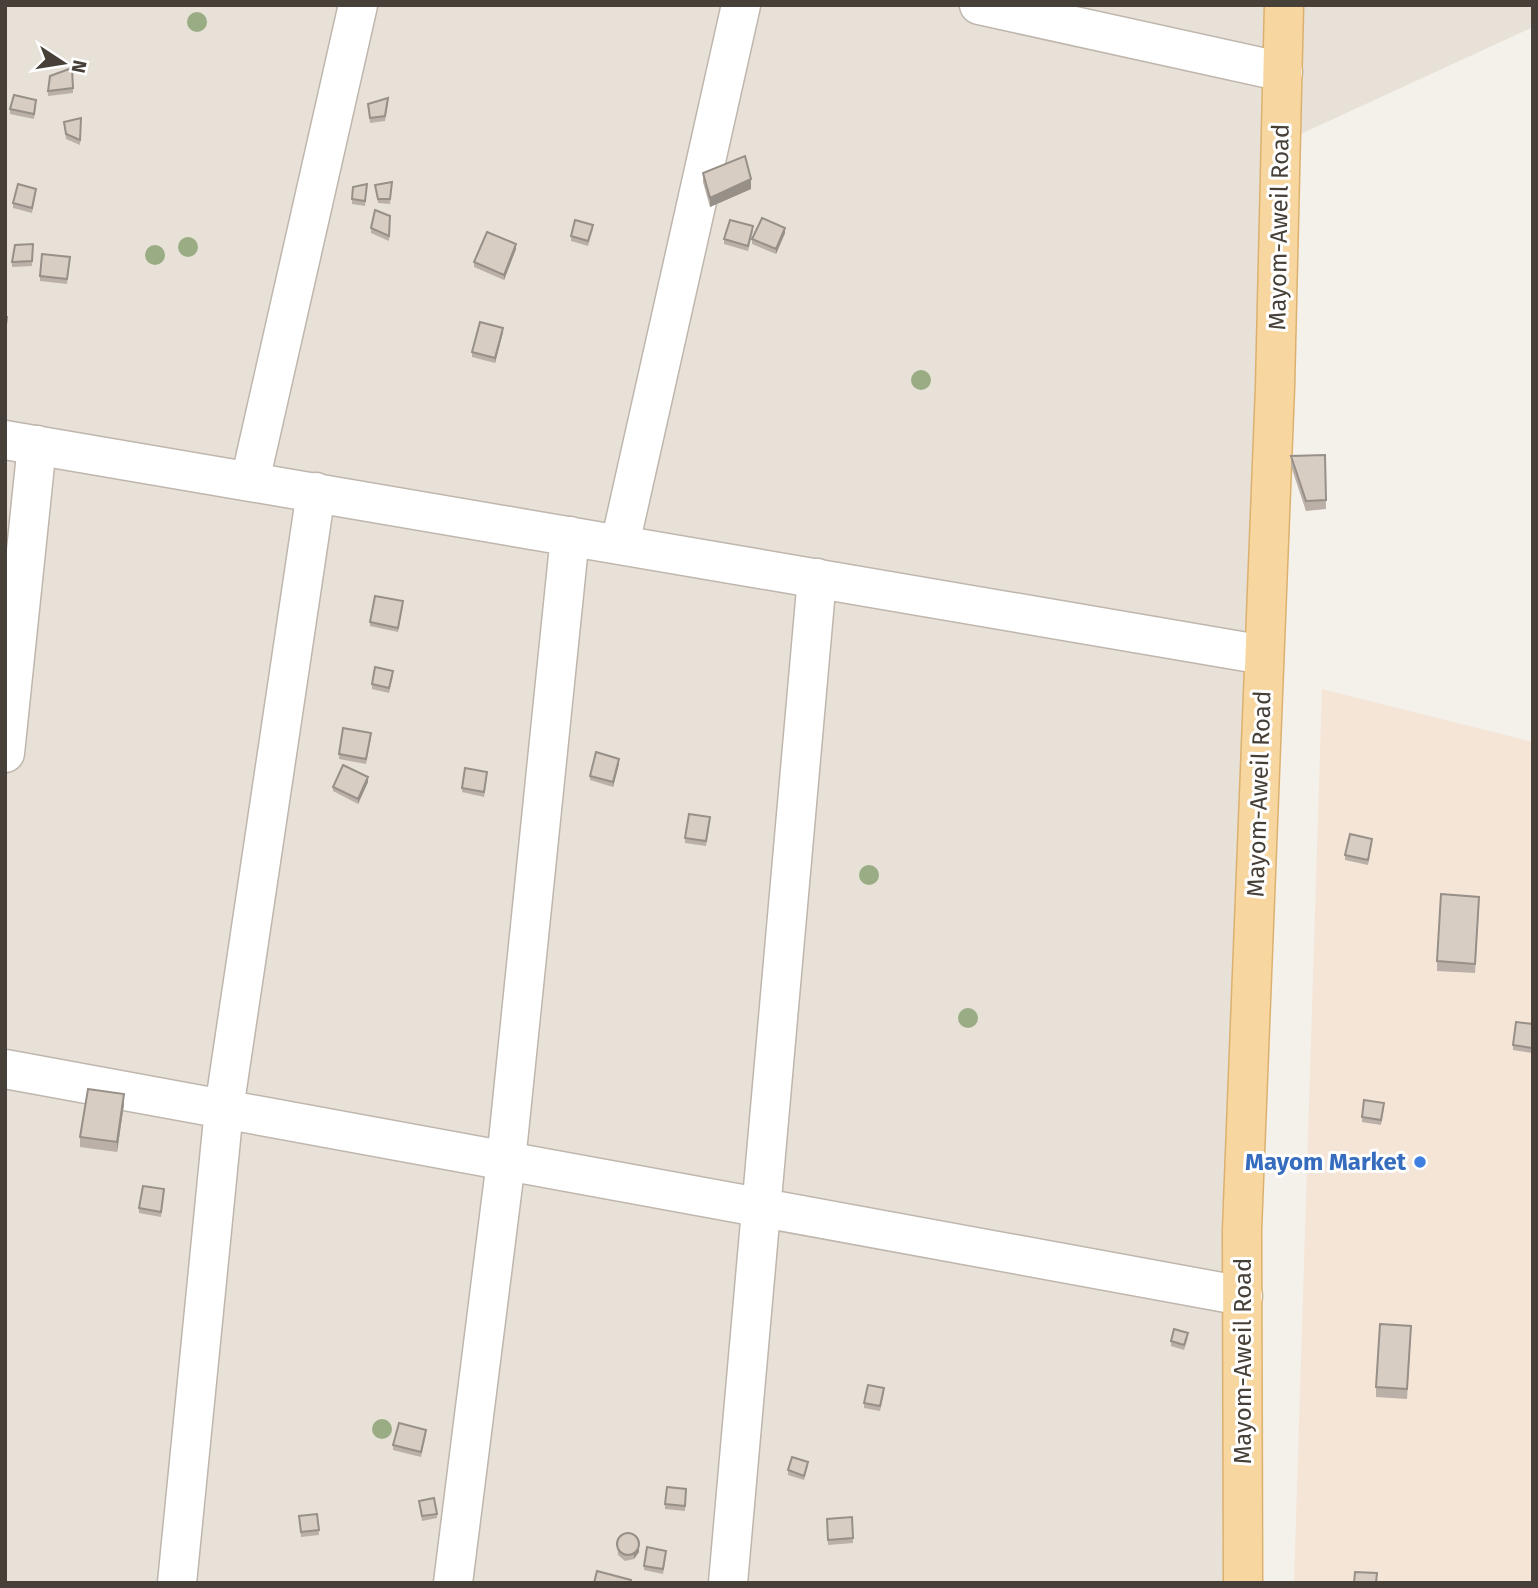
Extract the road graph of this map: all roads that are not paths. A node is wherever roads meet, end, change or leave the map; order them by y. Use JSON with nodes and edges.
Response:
{"nodes":[{"id":1,"x":358,"y":5,"type":"edge"},
{"id":2,"x":741,"y":5,"type":"edge"},
{"id":3,"x":979,"y":5,"type":"edge"},
{"id":4,"x":1284,"y":5,"type":"edge"},
{"id":5,"x":1283,"y":72,"type":"junction"},
{"id":6,"x":21,"y":442,"type":"edge"},
{"id":7,"x":250,"y":481,"type":"junction"},
{"id":8,"x":316,"y":492,"type":"junction"},
{"id":9,"x":570,"y":536,"type":"junction"},
{"id":10,"x":620,"y":544,"type":"junction"},
{"id":11,"x":817,"y":578,"type":"junction"},
{"id":12,"x":1264,"y":655,"type":"junction"},
{"id":13,"x":5,"y":753,"type":"edge"},
{"id":14,"x":5,"y":1069,"type":"edge"},
{"id":15,"x":224,"y":1109,"type":"junction"},
{"id":16,"x":506,"y":1161,"type":"junction"},
{"id":17,"x":761,"y":1208,"type":"junction"},
{"id":18,"x":1243,"y":1296,"type":"junction"},
{"id":19,"x":177,"y":1583,"type":"edge"},
{"id":20,"x":453,"y":1583,"type":"edge"},
{"id":21,"x":728,"y":1583,"type":"edge"},
{"id":22,"x":1243,"y":1583,"type":"edge"}],
"edges":[{"from":1,"to":7,"type":"street"},
{"from":2,"to":10,"type":"street"},
{"from":3,"to":5,"type":"street"},
{"from":4,"to":5,"type":"main road","name":"Mayom-Aweil Road"},
{"from":5,"to":12,"type":"main road","name":"Mayom-Aweil Road"},
{"from":6,"to":7,"type":"street"},
{"from":6,"to":13,"type":"street"},
{"from":7,"to":8,"type":"street"},
{"from":8,"to":9,"type":"street"},
{"from":8,"to":15,"type":"street"},
{"from":9,"to":10,"type":"street"},
{"from":9,"to":16,"type":"street"},
{"from":10,"to":11,"type":"street"},
{"from":11,"to":12,"type":"street"},
{"from":11,"to":17,"type":"street"},
{"from":12,"to":18,"type":"main road","name":"Mayom-Aweil Road"},
{"from":14,"to":15,"type":"street"},
{"from":15,"to":16,"type":"street"},
{"from":15,"to":19,"type":"street"},
{"from":16,"to":17,"type":"street"},
{"from":16,"to":20,"type":"street"},
{"from":17,"to":18,"type":"street"},
{"from":17,"to":21,"type":"street"},
{"from":18,"to":22,"type":"main road","name":"Mayom-Aweil Road"}]}
